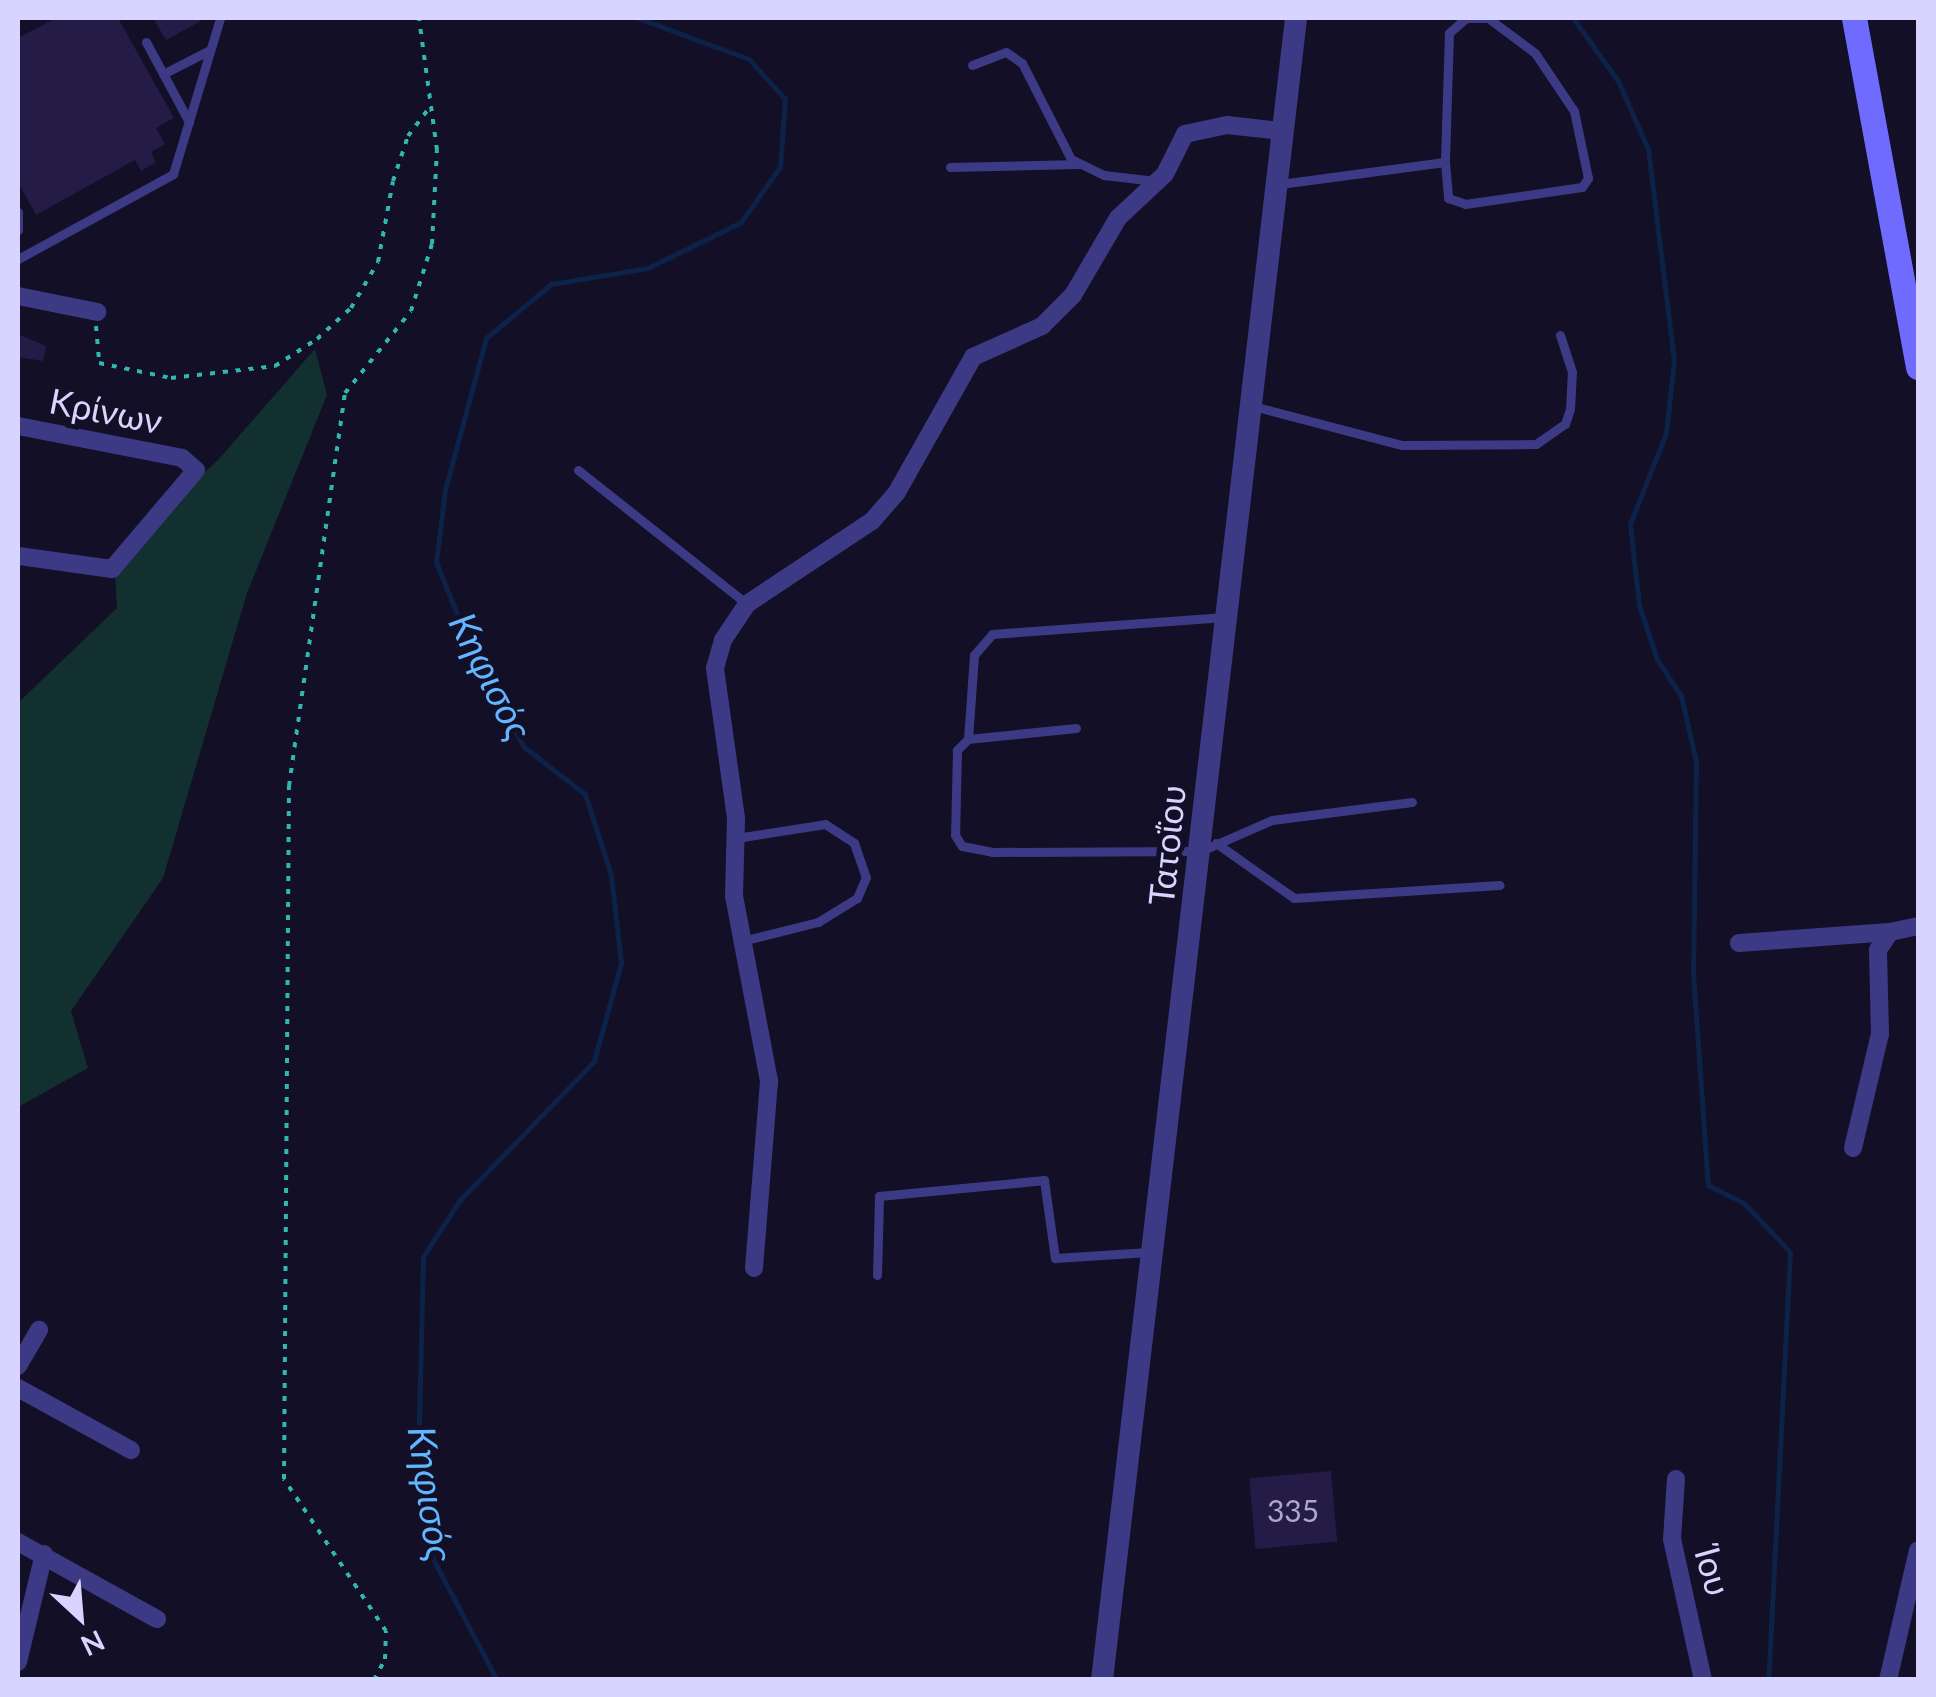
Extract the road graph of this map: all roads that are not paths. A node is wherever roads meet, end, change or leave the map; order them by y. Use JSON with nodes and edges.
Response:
{"nodes":[{"id":1,"x":1296,"y":18,"type":"edge"},
{"id":2,"x":1854,"y":18,"type":"edge"},
{"id":3,"x":217,"y":20,"type":"edge"},
{"id":4,"x":146,"y":42,"type":"dead end"},
{"id":5,"x":210,"y":50,"type":"junction"},
{"id":6,"x":972,"y":65,"type":"dead end"},
{"id":7,"x":163,"y":74,"type":"junction"},
{"id":8,"x":189,"y":122,"type":"junction"},
{"id":9,"x":1281,"y":131,"type":"junction"},
{"id":10,"x":1444,"y":162,"type":"junction"},
{"id":11,"x":1081,"y":164,"type":"junction"},
{"id":12,"x":950,"y":167,"type":"dead end"},
{"id":13,"x":1156,"y":181,"type":"junction"},
{"id":14,"x":1275,"y":185,"type":"junction"},
{"id":15,"x":18,"y":212,"type":"edge"},
{"id":16,"x":18,"y":230,"type":"edge"},
{"id":17,"x":18,"y":259,"type":"edge"},
{"id":18,"x":18,"y":296,"type":"edge"},
{"id":19,"x":98,"y":312,"type":"road end"},
{"id":20,"x":1560,"y":335,"type":"dead end"},
{"id":21,"x":1918,"y":367,"type":"edge"},
{"id":22,"x":1250,"y":406,"type":"junction"},
{"id":23,"x":18,"y":426,"type":"edge"},
{"id":24,"x":578,"y":470,"type":"dead end"},
{"id":25,"x":18,"y":556,"type":"edge"},
{"id":26,"x":747,"y":604,"type":"junction"},
{"id":27,"x":1227,"y":616,"type":"junction"},
{"id":28,"x":1076,"y":728,"type":"dead end"},
{"id":29,"x":968,"y":739,"type":"junction"},
{"id":30,"x":1412,"y":802,"type":"dead end"},
{"id":31,"x":736,"y":838,"type":"junction"},
{"id":32,"x":1208,"y":847,"type":"junction"},
{"id":33,"x":1500,"y":885,"type":"dead end"},
{"id":34,"x":1918,"y":926,"type":"edge"},
{"id":35,"x":1890,"y":932,"type":"junction"},
{"id":36,"x":742,"y":941,"type":"junction"},
{"id":37,"x":1739,"y":943,"type":"dead end"},
{"id":38,"x":1853,"y":1148,"type":"dead end"},
{"id":39,"x":1154,"y":1252,"type":"junction"},
{"id":40,"x":754,"y":1268,"type":"dead end"},
{"id":41,"x":877,"y":1274,"type":"dead end"},
{"id":42,"x":39,"y":1330,"type":"dead end"},
{"id":43,"x":18,"y":1366,"type":"edge"},
{"id":44,"x":18,"y":1388,"type":"edge"},
{"id":45,"x":131,"y":1450,"type":"dead end"},
{"id":46,"x":1676,"y":1478,"type":"dead end"},
{"id":47,"x":18,"y":1542,"type":"edge"},
{"id":48,"x":1918,"y":1550,"type":"edge"},
{"id":49,"x":44,"y":1554,"type":"junction"},
{"id":50,"x":157,"y":1620,"type":"dead end"},
{"id":51,"x":18,"y":1662,"type":"edge"},
{"id":52,"x":1893,"y":1676,"type":"edge"},
{"id":53,"x":1102,"y":1680,"type":"edge"},
{"id":54,"x":1703,"y":1680,"type":"edge"}],
"edges":[{"from":1,"to":9,"type":"street","name":"Τατοΐου"},
{"from":2,"to":21,"type":"main road"},
{"from":3,"to":5,"type":"lane"},
{"from":4,"to":7,"type":"lane"},
{"from":5,"to":7,"type":"lane"},
{"from":5,"to":8,"type":"lane"},
{"from":6,"to":11,"type":"lane"},
{"from":7,"to":8,"type":"lane"},
{"from":8,"to":17,"type":"lane"},
{"from":9,"to":13,"type":"street"},
{"from":9,"to":14,"type":"street","name":"Τατοΐου"},
{"from":10,"to":10,"type":"lane"},
{"from":10,"to":14,"type":"lane"},
{"from":11,"to":12,"type":"lane"},
{"from":11,"to":13,"type":"lane"},
{"from":13,"to":26,"type":"street"},
{"from":14,"to":22,"type":"street","name":"Τατοΐου"},
{"from":15,"to":16,"type":"lane"},
{"from":18,"to":19,"type":"street"},
{"from":20,"to":22,"type":"lane"},
{"from":22,"to":27,"type":"street","name":"Τατοΐου"},
{"from":23,"to":25,"type":"street","name":"Κρίνων"},
{"from":24,"to":26,"type":"lane"},
{"from":26,"to":31,"type":"street"},
{"from":27,"to":29,"type":"lane"},
{"from":27,"to":32,"type":"street","name":"Τατοΐου"},
{"from":28,"to":29,"type":"lane"},
{"from":29,"to":32,"type":"lane"},
{"from":30,"to":32,"type":"lane"},
{"from":31,"to":36,"type":"street"},
{"from":31,"to":36,"type":"lane"},
{"from":32,"to":33,"type":"lane"},
{"from":32,"to":39,"type":"street","name":"Τατοΐου"},
{"from":34,"to":35,"type":"street"},
{"from":35,"to":37,"type":"street"},
{"from":35,"to":38,"type":"street"},
{"from":36,"to":40,"type":"street"},
{"from":39,"to":41,"type":"lane"},
{"from":39,"to":53,"type":"street","name":"Τατοΐου"},
{"from":42,"to":43,"type":"street"},
{"from":44,"to":45,"type":"street"},
{"from":46,"to":54,"type":"street","name":"Ίου"},
{"from":47,"to":49,"type":"street"},
{"from":48,"to":52,"type":"street"},
{"from":49,"to":50,"type":"street"},
{"from":49,"to":51,"type":"street"}]}
